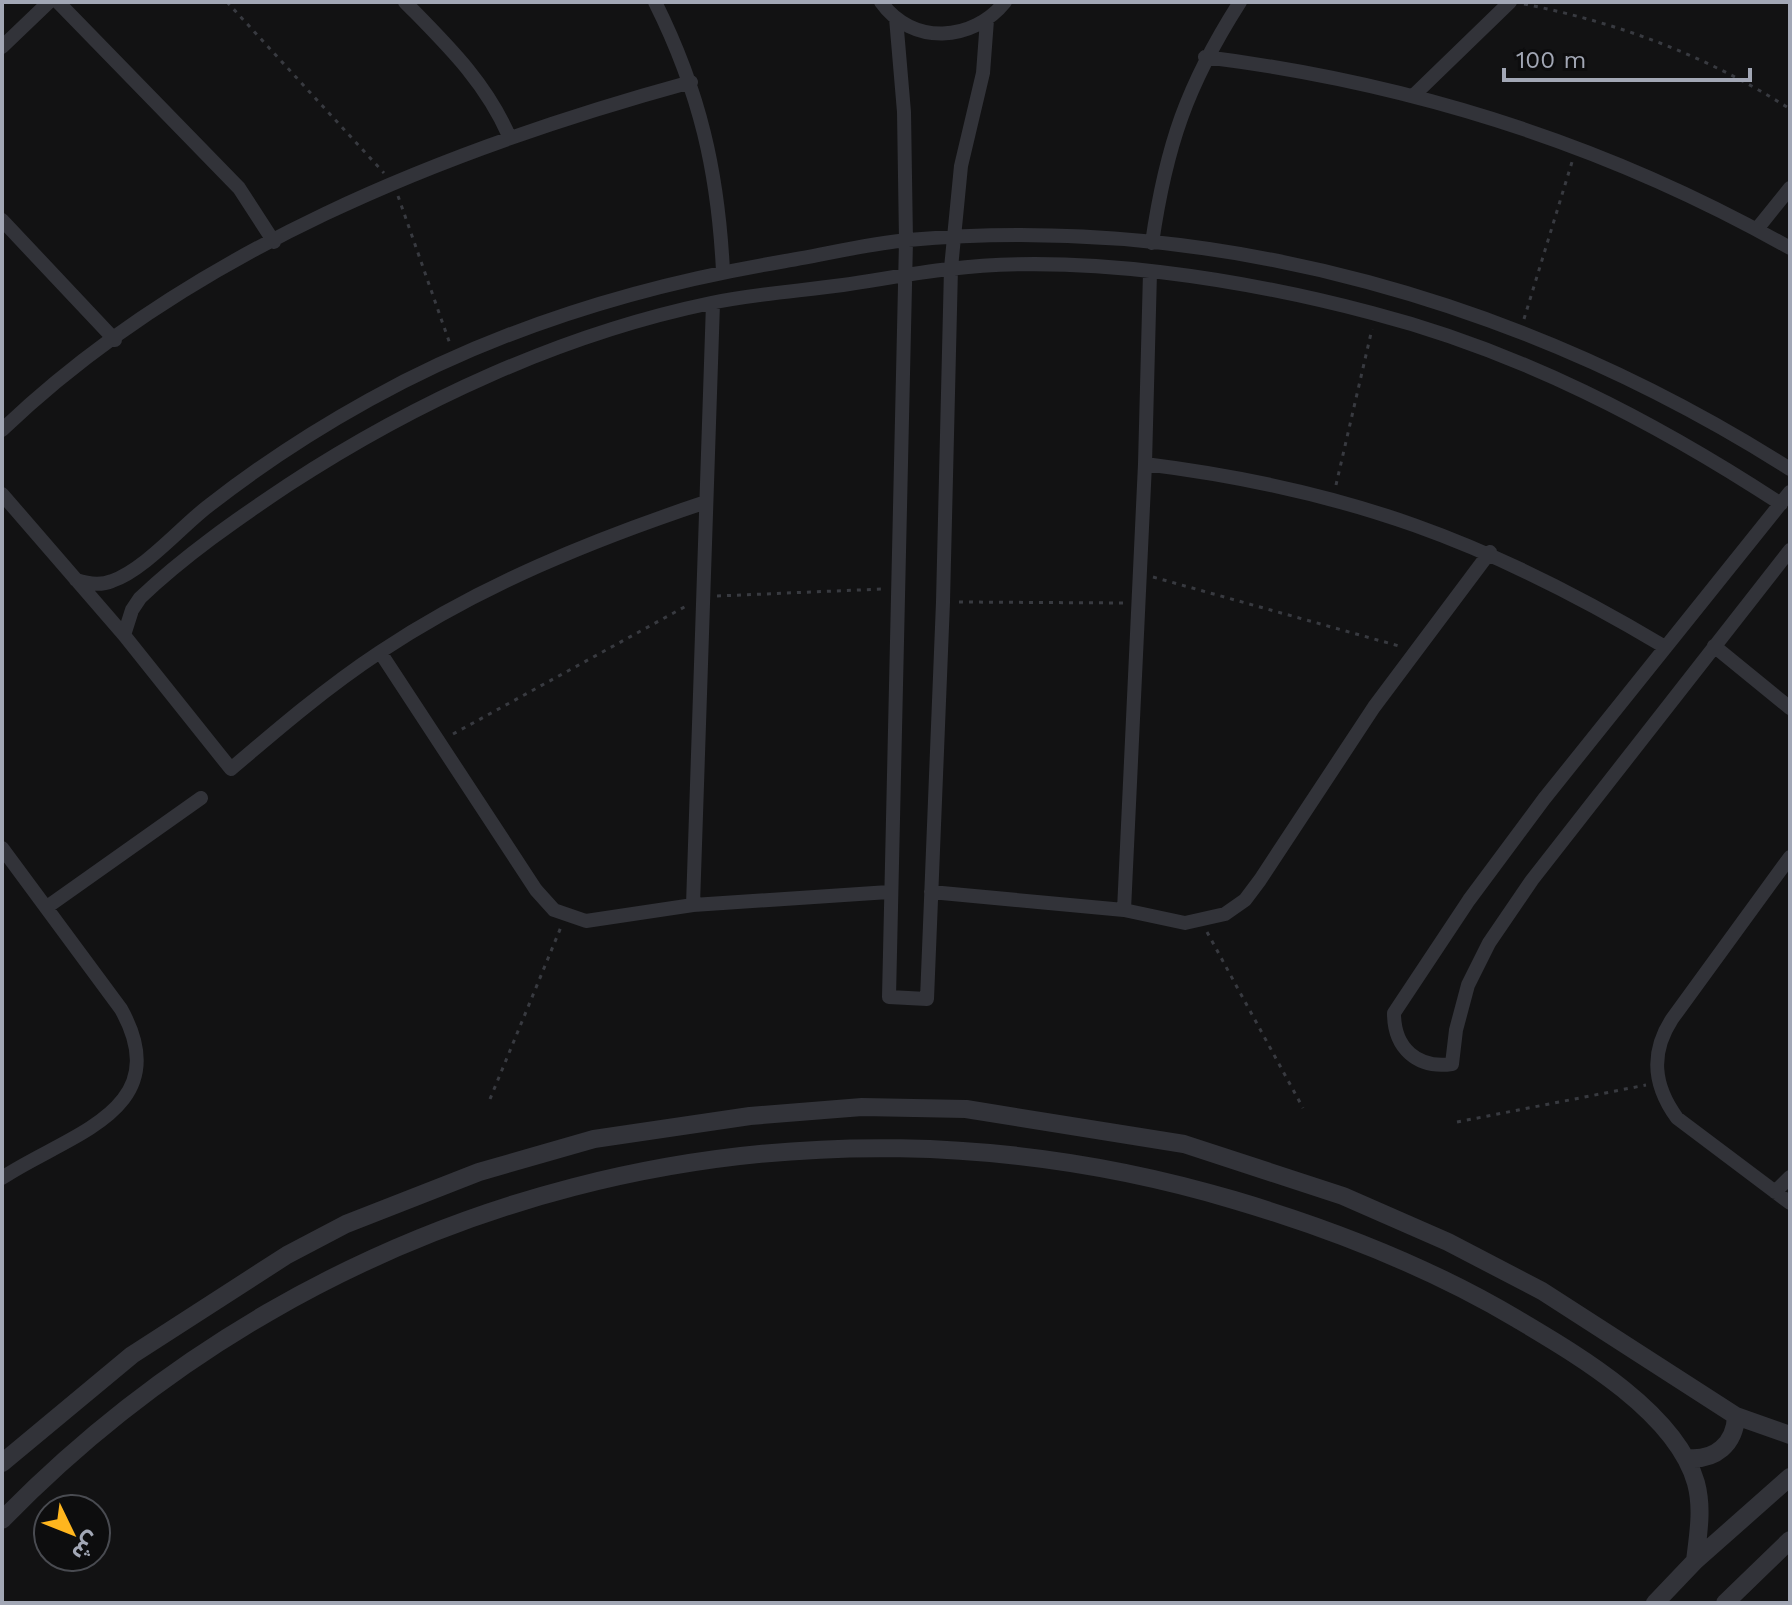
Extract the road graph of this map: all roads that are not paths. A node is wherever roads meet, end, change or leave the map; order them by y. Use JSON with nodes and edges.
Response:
{"nodes":[{"id":1,"x":49,"y":2,"type":"edge"},
{"id":2,"x":58,"y":2,"type":"edge"},
{"id":3,"x":405,"y":2,"type":"edge"},
{"id":4,"x":655,"y":2,"type":"edge"},
{"id":5,"x":881,"y":2,"type":"edge"},
{"id":6,"x":1005,"y":2,"type":"edge"},
{"id":7,"x":1240,"y":2,"type":"edge"},
{"id":8,"x":1512,"y":2,"type":"edge"},
{"id":9,"x":896,"y":18,"type":"junction"},
{"id":10,"x":987,"y":20,"type":"junction"},
{"id":11,"x":2,"y":47,"type":"edge"},
{"id":12,"x":1205,"y":57,"type":"junction"},
{"id":13,"x":691,"y":82,"type":"junction"},
{"id":14,"x":1414,"y":95,"type":"junction"},
{"id":15,"x":509,"y":136,"type":"junction"},
{"id":16,"x":1790,"y":188,"type":"edge"},
{"id":17,"x":2,"y":220,"type":"edge"},
{"id":18,"x":1757,"y":229,"type":"junction"},
{"id":19,"x":954,"y":238,"type":"junction"},
{"id":20,"x":906,"y":241,"type":"junction"},
{"id":21,"x":274,"y":242,"type":"junction"},
{"id":22,"x":1152,"y":243,"type":"junction"},
{"id":23,"x":1790,"y":248,"type":"edge"},
{"id":24,"x":951,"y":268,"type":"junction"},
{"id":25,"x":723,"y":271,"type":"junction"},
{"id":26,"x":1150,"y":272,"type":"junction"},
{"id":27,"x":905,"y":276,"type":"junction"},
{"id":28,"x":713,"y":303,"type":"junction"},
{"id":29,"x":115,"y":340,"type":"junction"},
{"id":30,"x":2,"y":430,"type":"edge"},
{"id":31,"x":1145,"y":464,"type":"junction"},
{"id":32,"x":1790,"y":469,"type":"edge"},
{"id":33,"x":2,"y":494,"type":"edge"},
{"id":34,"x":1785,"y":498,"type":"edge"},
{"id":35,"x":706,"y":502,"type":"junction"},
{"id":36,"x":158,"y":547,"type":"junction"},
{"id":37,"x":1790,"y":550,"type":"edge"},
{"id":38,"x":1490,"y":552,"type":"junction"},
{"id":39,"x":176,"y":568,"type":"junction"},
{"id":40,"x":76,"y":580,"type":"junction"},
{"id":41,"x":124,"y":635,"type":"junction"},
{"id":42,"x":1714,"y":646,"type":"junction"},
{"id":43,"x":1665,"y":647,"type":"junction"},
{"id":44,"x":380,"y":652,"type":"junction"},
{"id":45,"x":1790,"y":708,"type":"edge"},
{"id":46,"x":201,"y":798,"type":"dead end"},
{"id":47,"x":2,"y":848,"type":"edge"},
{"id":48,"x":1790,"y":857,"type":"edge"},
{"id":49,"x":889,"y":892,"type":"junction"},
{"id":50,"x":931,"y":892,"type":"junction"},
{"id":51,"x":693,"y":905,"type":"junction"},
{"id":52,"x":47,"y":907,"type":"junction"},
{"id":53,"x":1124,"y":910,"type":"junction"},
{"id":54,"x":1790,"y":1177,"type":"edge"},
{"id":55,"x":2,"y":1178,"type":"edge"},
{"id":56,"x":1775,"y":1192,"type":"junction"},
{"id":57,"x":1790,"y":1203,"type":"edge"},
{"id":58,"x":1736,"y":1416,"type":"junction"},
{"id":59,"x":1790,"y":1435,"type":"edge"},
{"id":60,"x":1687,"y":1458,"type":"junction"},
{"id":61,"x":2,"y":1463,"type":"edge"},
{"id":62,"x":1790,"y":1477,"type":"edge"},
{"id":63,"x":2,"y":1520,"type":"edge"},
{"id":64,"x":1790,"y":1540,"type":"edge"},
{"id":65,"x":1695,"y":1561,"type":"junction"},
{"id":66,"x":1655,"y":1603,"type":"edge"},
{"id":67,"x":1725,"y":1603,"type":"edge"}],
"edges":[{"from":1,"to":11,"type":"street"},
{"from":2,"to":21,"type":"street"},
{"from":3,"to":15,"type":"street"},
{"from":4,"to":13,"type":"street"},
{"from":5,"to":9,"type":"street"},
{"from":6,"to":10,"type":"street"},
{"from":7,"to":12,"type":"street"},
{"from":8,"to":14,"type":"street"},
{"from":9,"to":10,"type":"street"},
{"from":9,"to":20,"type":"street"},
{"from":10,"to":19,"type":"street"},
{"from":12,"to":14,"type":"street"},
{"from":12,"to":22,"type":"street"},
{"from":13,"to":15,"type":"street"},
{"from":13,"to":25,"type":"street"},
{"from":14,"to":18,"type":"street"},
{"from":15,"to":21,"type":"street"},
{"from":16,"to":18,"type":"street"},
{"from":17,"to":29,"type":"street"},
{"from":18,"to":23,"type":"street"},
{"from":19,"to":20,"type":"street"},
{"from":19,"to":22,"type":"street"},
{"from":19,"to":24,"type":"street"},
{"from":20,"to":25,"type":"street"},
{"from":20,"to":27,"type":"street"},
{"from":21,"to":29,"type":"street"},
{"from":22,"to":32,"type":"street"},
{"from":24,"to":26,"type":"street"},
{"from":24,"to":27,"type":"street"},
{"from":24,"to":50,"type":"street"},
{"from":25,"to":36,"type":"street"},
{"from":26,"to":31,"type":"street"},
{"from":26,"to":34,"type":"street"},
{"from":27,"to":28,"type":"street"},
{"from":27,"to":49,"type":"street"},
{"from":28,"to":35,"type":"street"},
{"from":28,"to":39,"type":"street"},
{"from":29,"to":30,"type":"street"},
{"from":31,"to":38,"type":"street"},
{"from":31,"to":53,"type":"street"},
{"from":33,"to":40,"type":"street"},
{"from":34,"to":43,"type":"street"},
{"from":35,"to":44,"type":"street"},
{"from":35,"to":51,"type":"street"},
{"from":36,"to":39,"type":"street"},
{"from":36,"to":40,"type":"street"},
{"from":37,"to":42,"type":"street"},
{"from":38,"to":43,"type":"street"},
{"from":38,"to":53,"type":"street"},
{"from":39,"to":41,"type":"street"},
{"from":40,"to":41,"type":"street"},
{"from":41,"to":44,"type":"street"},
{"from":42,"to":43,"type":"street"},
{"from":42,"to":45,"type":"street"},
{"from":44,"to":51,"type":"street"},
{"from":46,"to":52,"type":"street"},
{"from":47,"to":52,"type":"street"},
{"from":48,"to":56,"type":"street"},
{"from":49,"to":50,"type":"street"},
{"from":49,"to":51,"type":"street"},
{"from":50,"to":53,"type":"street"},
{"from":52,"to":55,"type":"street"},
{"from":54,"to":56,"type":"street"},
{"from":56,"to":57,"type":"street"},
{"from":58,"to":59,"type":"street"},
{"from":58,"to":60,"type":"street"},
{"from":58,"to":61,"type":"street"},
{"from":60,"to":63,"type":"street"},
{"from":60,"to":65,"type":"street"},
{"from":62,"to":65,"type":"street"},
{"from":64,"to":67,"type":"street"},
{"from":65,"to":66,"type":"street"}]}
